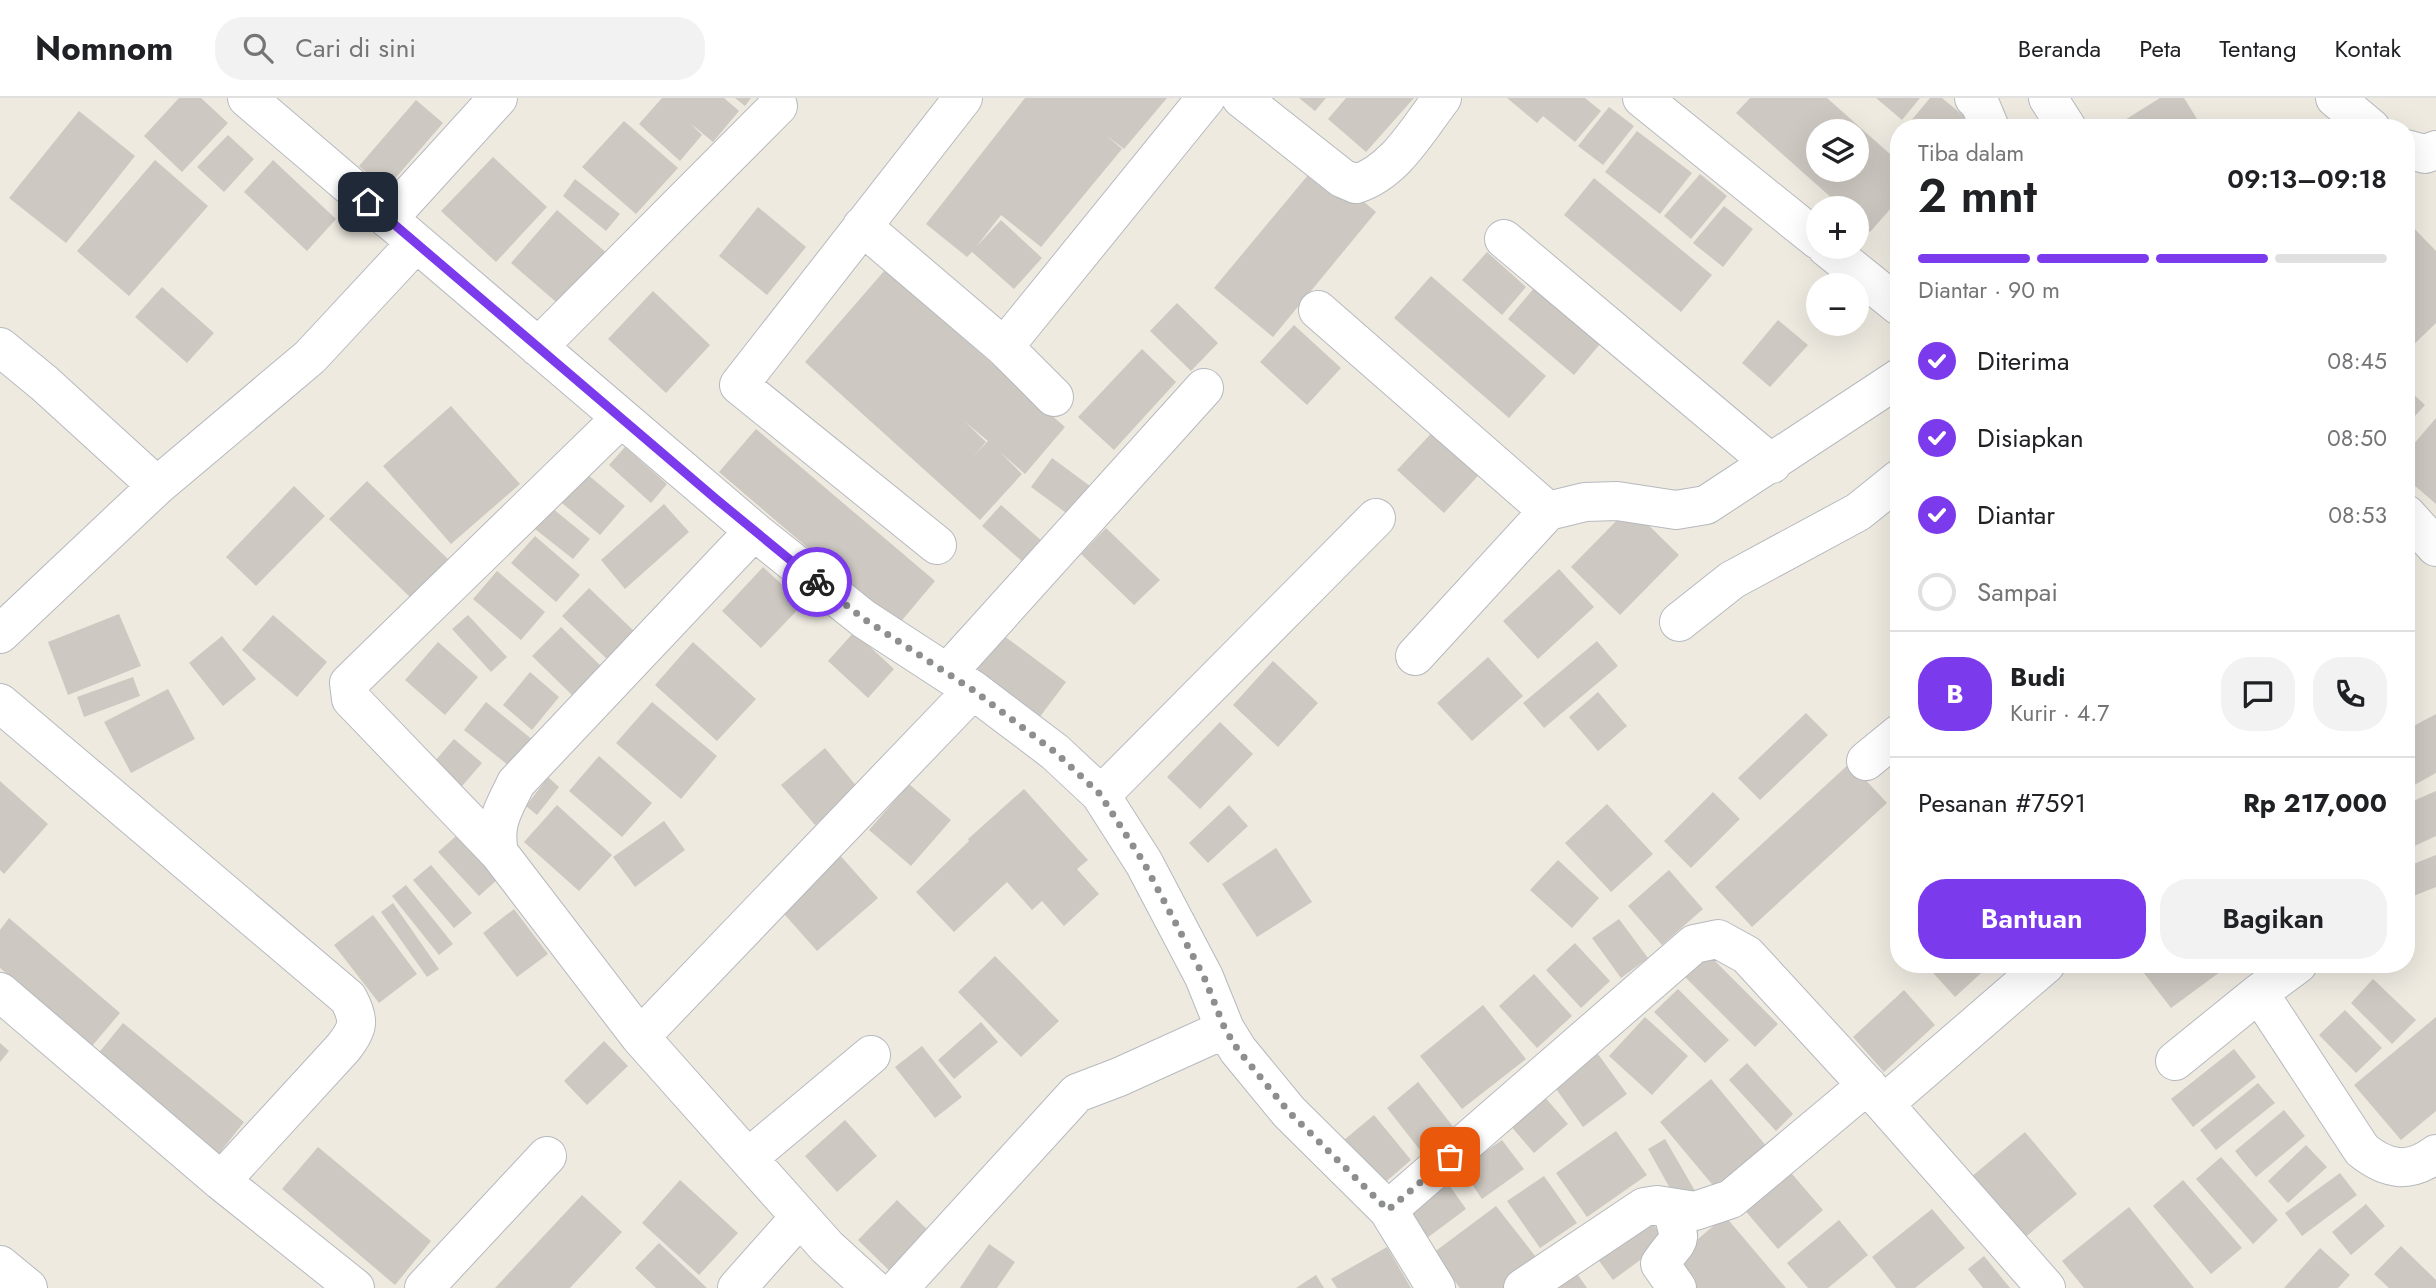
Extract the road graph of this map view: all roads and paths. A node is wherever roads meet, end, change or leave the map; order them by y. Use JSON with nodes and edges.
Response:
{"nodes":[{"id":1,"x":247,"y":98,"type":"edge"},
{"id":2,"x":498,"y":98,"type":"edge"},
{"id":3,"x":963,"y":98,"type":"edge"},
{"id":4,"x":1206,"y":98,"type":"edge"},
{"id":5,"x":1241,"y":98,"type":"edge"},
{"id":6,"x":1442,"y":98,"type":"edge"},
{"id":7,"x":1642,"y":98,"type":"edge"},
{"id":8,"x":1974,"y":98,"type":"edge"},
{"id":9,"x":2048,"y":98,"type":"edge"},
{"id":10,"x":2335,"y":98,"type":"edge"},
{"id":11,"x":778,"y":106,"type":"dead end"},
{"id":12,"x":1986,"y":119,"type":"edge"},
{"id":13,"x":2061,"y":119,"type":"edge"},
{"id":14,"x":2360,"y":119,"type":"edge"},
{"id":15,"x":2436,"y":150,"type":"edge"},
{"id":16,"x":2415,"y":151,"type":"edge"},
{"id":17,"x":862,"y":226,"type":"junction"},
{"id":18,"x":1806,"y":230,"type":"edge"},
{"id":19,"x":402,"y":231,"type":"junction"},
{"id":20,"x":1504,"y":239,"type":"dead end"},
{"id":21,"x":1841,"y":259,"type":"edge"},
{"id":22,"x":1890,"y":299,"type":"edge"},
{"id":23,"x":1318,"y":310,"type":"dead end"},
{"id":24,"x":0,"y":347,"type":"edge"},
{"id":25,"x":538,"y":347,"type":"junction"},
{"id":26,"x":1004,"y":347,"type":"junction"},
{"id":27,"x":1890,"y":384,"type":"edge"},
{"id":28,"x":1204,"y":388,"type":"dead end"},
{"id":29,"x":1054,"y":397,"type":"dead end"},
{"id":30,"x":621,"y":418,"type":"junction"},
{"id":31,"x":1772,"y":464,"type":"junction"},
{"id":32,"x":157,"y":486,"type":"junction"},
{"id":33,"x":1890,"y":486,"type":"edge"},
{"id":34,"x":1548,"y":511,"type":"junction"},
{"id":35,"x":1376,"y":518,"type":"dead end"},
{"id":36,"x":2415,"y":524,"type":"edge"},
{"id":37,"x":754,"y":531,"type":"junction"},
{"id":38,"x":937,"y":545,"type":"dead end"},
{"id":39,"x":2436,"y":547,"type":"edge"},
{"id":40,"x":1679,"y":622,"type":"dead end"},
{"id":41,"x":0,"y":634,"type":"edge"},
{"id":42,"x":1415,"y":656,"type":"dead end"},
{"id":43,"x":960,"y":681,"type":"junction"},
{"id":44,"x":0,"y":703,"type":"edge"},
{"id":45,"x":1890,"y":741,"type":"edge"},
{"id":46,"x":1866,"y":761,"type":"dead end"},
{"id":47,"x":1100,"y":794,"type":"junction"},
{"id":48,"x":499,"y":853,"type":"junction"},
{"id":49,"x":2034,"y":973,"type":"edge"},
{"id":50,"x":2286,"y":973,"type":"edge"},
{"id":51,"x":0,"y":992,"type":"edge"},
{"id":52,"x":2259,"y":993,"type":"junction"},
{"id":53,"x":1225,"y":1029,"type":"junction"},
{"id":54,"x":640,"y":1037,"type":"junction"},
{"id":55,"x":871,"y":1055,"type":"dead end"},
{"id":56,"x":2175,"y":1061,"type":"dead end"},
{"id":57,"x":1876,"y":1094,"type":"junction"},
{"id":58,"x":2436,"y":1154,"type":"edge"},
{"id":59,"x":547,"y":1156,"type":"dead end"},
{"id":60,"x":748,"y":1158,"type":"junction"},
{"id":61,"x":221,"y":1181,"type":"junction"},
{"id":62,"x":1672,"y":1209,"type":"junction"},
{"id":63,"x":1388,"y":1210,"type":"junction"},
{"id":64,"x":800,"y":1217,"type":"junction"},
{"id":65,"x":0,"y":1265,"type":"edge"},
{"id":66,"x":28,"y":1288,"type":"edge"},
{"id":67,"x":355,"y":1288,"type":"edge"},
{"id":68,"x":424,"y":1288,"type":"edge"},
{"id":69,"x":737,"y":1288,"type":"edge"},
{"id":70,"x":873,"y":1288,"type":"edge"},
{"id":71,"x":899,"y":1288,"type":"edge"},
{"id":72,"x":1436,"y":1288,"type":"edge"},
{"id":73,"x":1523,"y":1288,"type":"edge"},
{"id":74,"x":1676,"y":1288,"type":"edge"},
{"id":75,"x":2046,"y":1288,"type":"edge"}],
"edges":[{"from":1,"to":19,"type":"street"},
{"from":2,"to":19,"type":"street"},
{"from":3,"to":17,"type":"street"},
{"from":4,"to":26,"type":"street"},
{"from":5,"to":6,"type":"street"},
{"from":7,"to":18,"type":"street"},
{"from":8,"to":12,"type":"street"},
{"from":9,"to":13,"type":"street"},
{"from":10,"to":14,"type":"street"},
{"from":11,"to":25,"type":"street"},
{"from":15,"to":16,"type":"street"},
{"from":17,"to":26,"type":"street"},
{"from":17,"to":38,"type":"street"},
{"from":19,"to":25,"type":"street"},
{"from":19,"to":32,"type":"street"},
{"from":20,"to":31,"type":"street"},
{"from":21,"to":22,"type":"street"},
{"from":23,"to":34,"type":"street"},
{"from":24,"to":32,"type":"street"},
{"from":25,"to":30,"type":"street"},
{"from":26,"to":29,"type":"street"},
{"from":27,"to":31,"type":"street"},
{"from":28,"to":43,"type":"street"},
{"from":30,"to":37,"type":"street"},
{"from":30,"to":48,"type":"street"},
{"from":31,"to":34,"type":"street"},
{"from":32,"to":41,"type":"street"},
{"from":33,"to":40,"type":"street"},
{"from":34,"to":42,"type":"street"},
{"from":35,"to":47,"type":"street"},
{"from":36,"to":39,"type":"street"},
{"from":37,"to":43,"type":"street"},
{"from":37,"to":48,"type":"street"},
{"from":43,"to":47,"type":"street"},
{"from":43,"to":54,"type":"street"},
{"from":44,"to":61,"type":"street"},
{"from":45,"to":46,"type":"street"},
{"from":47,"to":53,"type":"street"},
{"from":48,"to":54,"type":"street"},
{"from":49,"to":57,"type":"street"},
{"from":50,"to":52,"type":"street"},
{"from":51,"to":61,"type":"street"},
{"from":52,"to":56,"type":"street"},
{"from":52,"to":58,"type":"street"},
{"from":53,"to":63,"type":"street"},
{"from":53,"to":71,"type":"street"},
{"from":54,"to":60,"type":"street"},
{"from":55,"to":60,"type":"street"},
{"from":57,"to":62,"type":"street"},
{"from":57,"to":63,"type":"street"},
{"from":57,"to":75,"type":"street"},
{"from":59,"to":68,"type":"street"},
{"from":60,"to":64,"type":"street"},
{"from":61,"to":67,"type":"street"},
{"from":62,"to":73,"type":"street"},
{"from":62,"to":74,"type":"street"},
{"from":63,"to":72,"type":"street"},
{"from":64,"to":69,"type":"street"},
{"from":64,"to":70,"type":"street"},
{"from":65,"to":66,"type":"street"}]}
